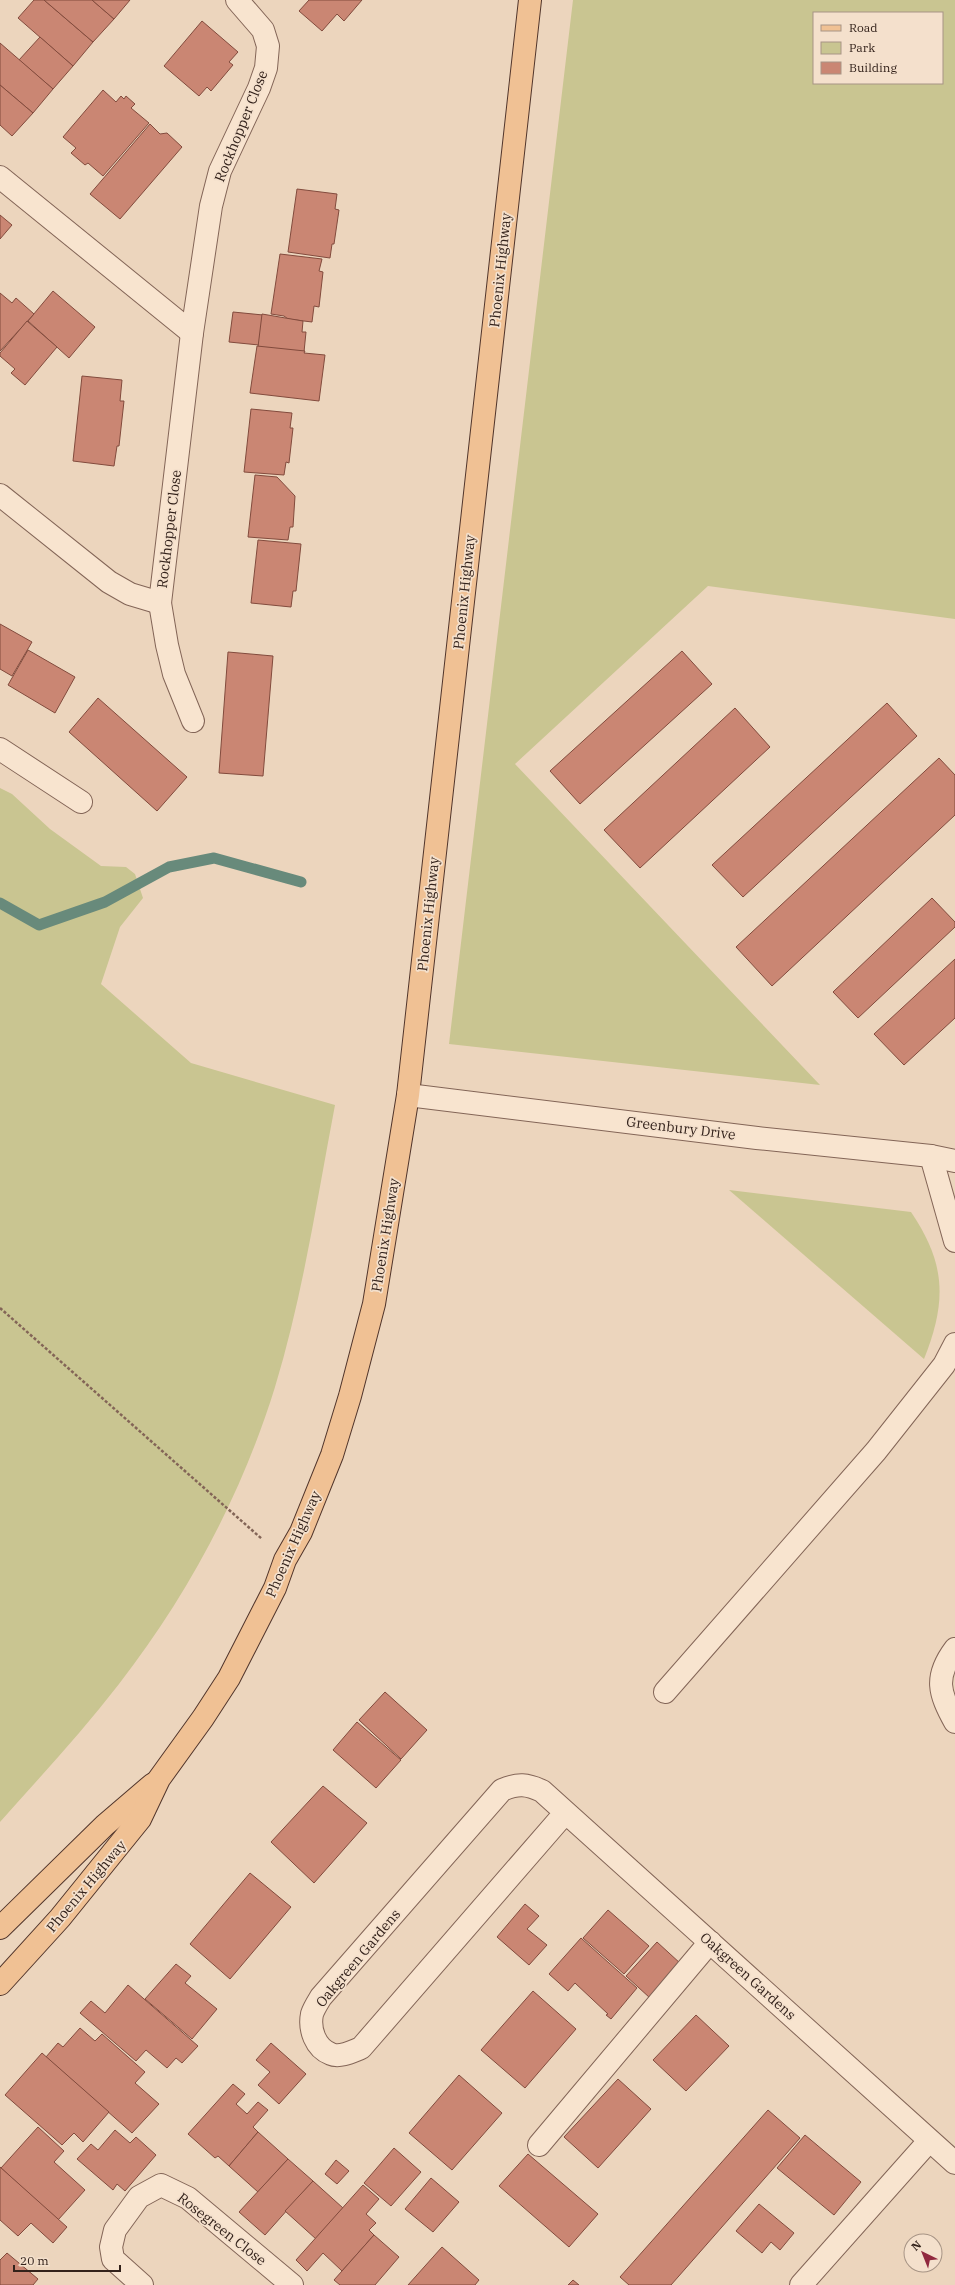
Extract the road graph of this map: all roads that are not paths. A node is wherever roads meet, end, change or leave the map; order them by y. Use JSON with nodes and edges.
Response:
{"nodes":[{"id":1,"x":238,"y":0,"type":"edge"},
{"id":2,"x":530,"y":0,"type":"edge"},
{"id":3,"x":0,"y":177,"type":"edge"},
{"id":4,"x":192,"y":333,"type":"junction"},
{"id":5,"x":0,"y":495,"type":"edge"},
{"id":6,"x":160,"y":603,"type":"junction"},
{"id":7,"x":193,"y":721,"type":"dead end"},
{"id":8,"x":0,"y":748,"type":"edge"},
{"id":9,"x":81,"y":802,"type":"dead end"},
{"id":10,"x":408,"y":1096,"type":"junction"},
{"id":11,"x":931,"y":1156,"type":"junction"},
{"id":12,"x":955,"y":1161,"type":"edge"},
{"id":13,"x":955,"y":1241,"type":"edge"},
{"id":14,"x":955,"y":1344,"type":"edge"},
{"id":15,"x":955,"y":1649,"type":"edge"},
{"id":16,"x":665,"y":1692,"type":"dead end"},
{"id":17,"x":955,"y":1722,"type":"edge"},
{"id":18,"x":160,"y":1778,"type":"junction"},
{"id":19,"x":565,"y":1813,"type":"junction"},
{"id":20,"x":0,"y":1928,"type":"edge"},
{"id":21,"x":710,"y":1942,"type":"junction"},
{"id":22,"x":0,"y":1984,"type":"edge"},
{"id":23,"x":929,"y":2141,"type":"junction"},
{"id":24,"x":539,"y":2145,"type":"dead end"},
{"id":25,"x":955,"y":2163,"type":"edge"},
{"id":26,"x":142,"y":2285,"type":"edge"},
{"id":27,"x":292,"y":2285,"type":"edge"},
{"id":28,"x":801,"y":2285,"type":"edge"}],
"edges":[{"from":1,"to":4,"type":"street","name":"Rockhopper Close"},
{"from":2,"to":10,"type":"main road","name":"Phoenix Highway"},
{"from":3,"to":4,"type":"street"},
{"from":4,"to":6,"type":"street","name":"Rockhopper Close"},
{"from":5,"to":6,"type":"street","name":"Rockhopper Close"},
{"from":6,"to":7,"type":"street"},
{"from":8,"to":9,"type":"street"},
{"from":10,"to":11,"type":"street","name":"Greenbury Drive"},
{"from":10,"to":18,"type":"main road","name":"Phoenix Highway"},
{"from":11,"to":12,"type":"street","name":"Greenbury Drive"},
{"from":11,"to":13,"type":"street"},
{"from":14,"to":16,"type":"street"},
{"from":15,"to":17,"type":"street"},
{"from":18,"to":20,"type":"main road","name":"Phoenix Highway"},
{"from":18,"to":22,"type":"main road","name":"Phoenix Highway"},
{"from":19,"to":19,"type":"street","name":"Oakgreen Gardens"},
{"from":19,"to":21,"type":"street","name":"Oakgreen Gardens"},
{"from":21,"to":23,"type":"street","name":"Oakgreen Gardens"},
{"from":21,"to":24,"type":"street"},
{"from":23,"to":25,"type":"street","name":"Oakgreen Gardens"},
{"from":23,"to":28,"type":"street"},
{"from":26,"to":27,"type":"street","name":"Rosegreen Close"}]}
